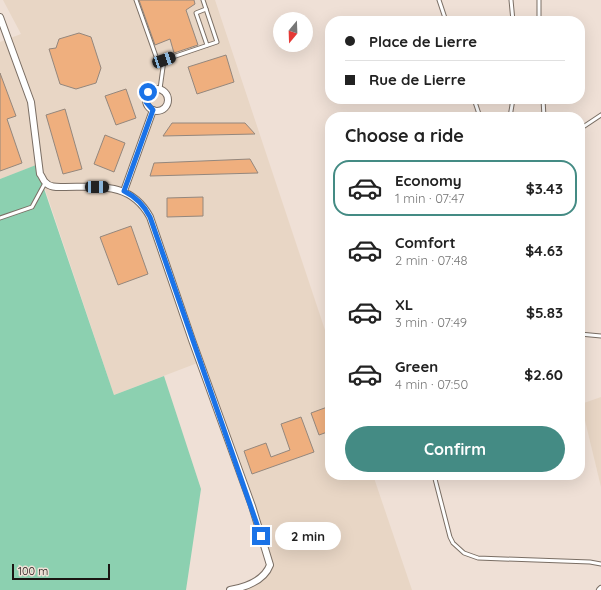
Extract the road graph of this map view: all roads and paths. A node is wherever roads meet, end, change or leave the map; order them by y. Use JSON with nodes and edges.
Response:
{"nodes":[{"id":1,"x":136,"y":0,"type":"edge"},
{"id":2,"x":203,"y":0,"type":"edge"},
{"id":3,"x":439,"y":0,"type":"edge"},
{"id":4,"x":511,"y":0,"type":"edge"},
{"id":5,"x":539,"y":0,"type":"edge"},
{"id":6,"x":206,"y":9,"type":"junction"},
{"id":7,"x":444,"y":16,"type":"edge"},
{"id":8,"x":513,"y":16,"type":"edge"},
{"id":9,"x":539,"y":16,"type":"edge"},
{"id":10,"x":0,"y":17,"type":"edge"},
{"id":11,"x":207,"y":45,"type":"junction"},
{"id":12,"x":164,"y":60,"type":"junction"},
{"id":13,"x":160,"y":89,"type":"junction"},
{"id":14,"x":153,"y":110,"type":"junction"},
{"id":15,"x":601,"y":115,"type":"edge"},
{"id":16,"x":585,"y":125,"type":"edge"},
{"id":17,"x":45,"y":183,"type":"junction"},
{"id":18,"x":124,"y":191,"type":"junction"},
{"id":19,"x":0,"y":218,"type":"edge"},
{"id":20,"x":585,"y":334,"type":"edge"},
{"id":21,"x":601,"y":336,"type":"edge"},
{"id":22,"x":435,"y":480,"type":"edge"},
{"id":23,"x":601,"y":564,"type":"edge"},
{"id":24,"x":230,"y":590,"type":"edge"}],
"edges":[{"from":1,"to":12,"type":"lane"},
{"from":2,"to":6,"type":"lane"},
{"from":3,"to":7,"type":"lane"},
{"from":4,"to":8,"type":"lane"},
{"from":5,"to":9,"type":"lane"},
{"from":6,"to":11,"type":"lane"},
{"from":6,"to":11,"type":"lane"},
{"from":10,"to":17,"type":"street"},
{"from":11,"to":12,"type":"lane"},
{"from":12,"to":13,"type":"lane"},
{"from":13,"to":14,"type":"street"},
{"from":13,"to":14,"type":"street"},
{"from":14,"to":18,"type":"street"},
{"from":15,"to":16,"type":"lane"},
{"from":17,"to":18,"type":"street"},
{"from":17,"to":19,"type":"lane"},
{"from":18,"to":24,"type":"street"},
{"from":20,"to":21,"type":"lane"},
{"from":22,"to":23,"type":"lane"}]}
